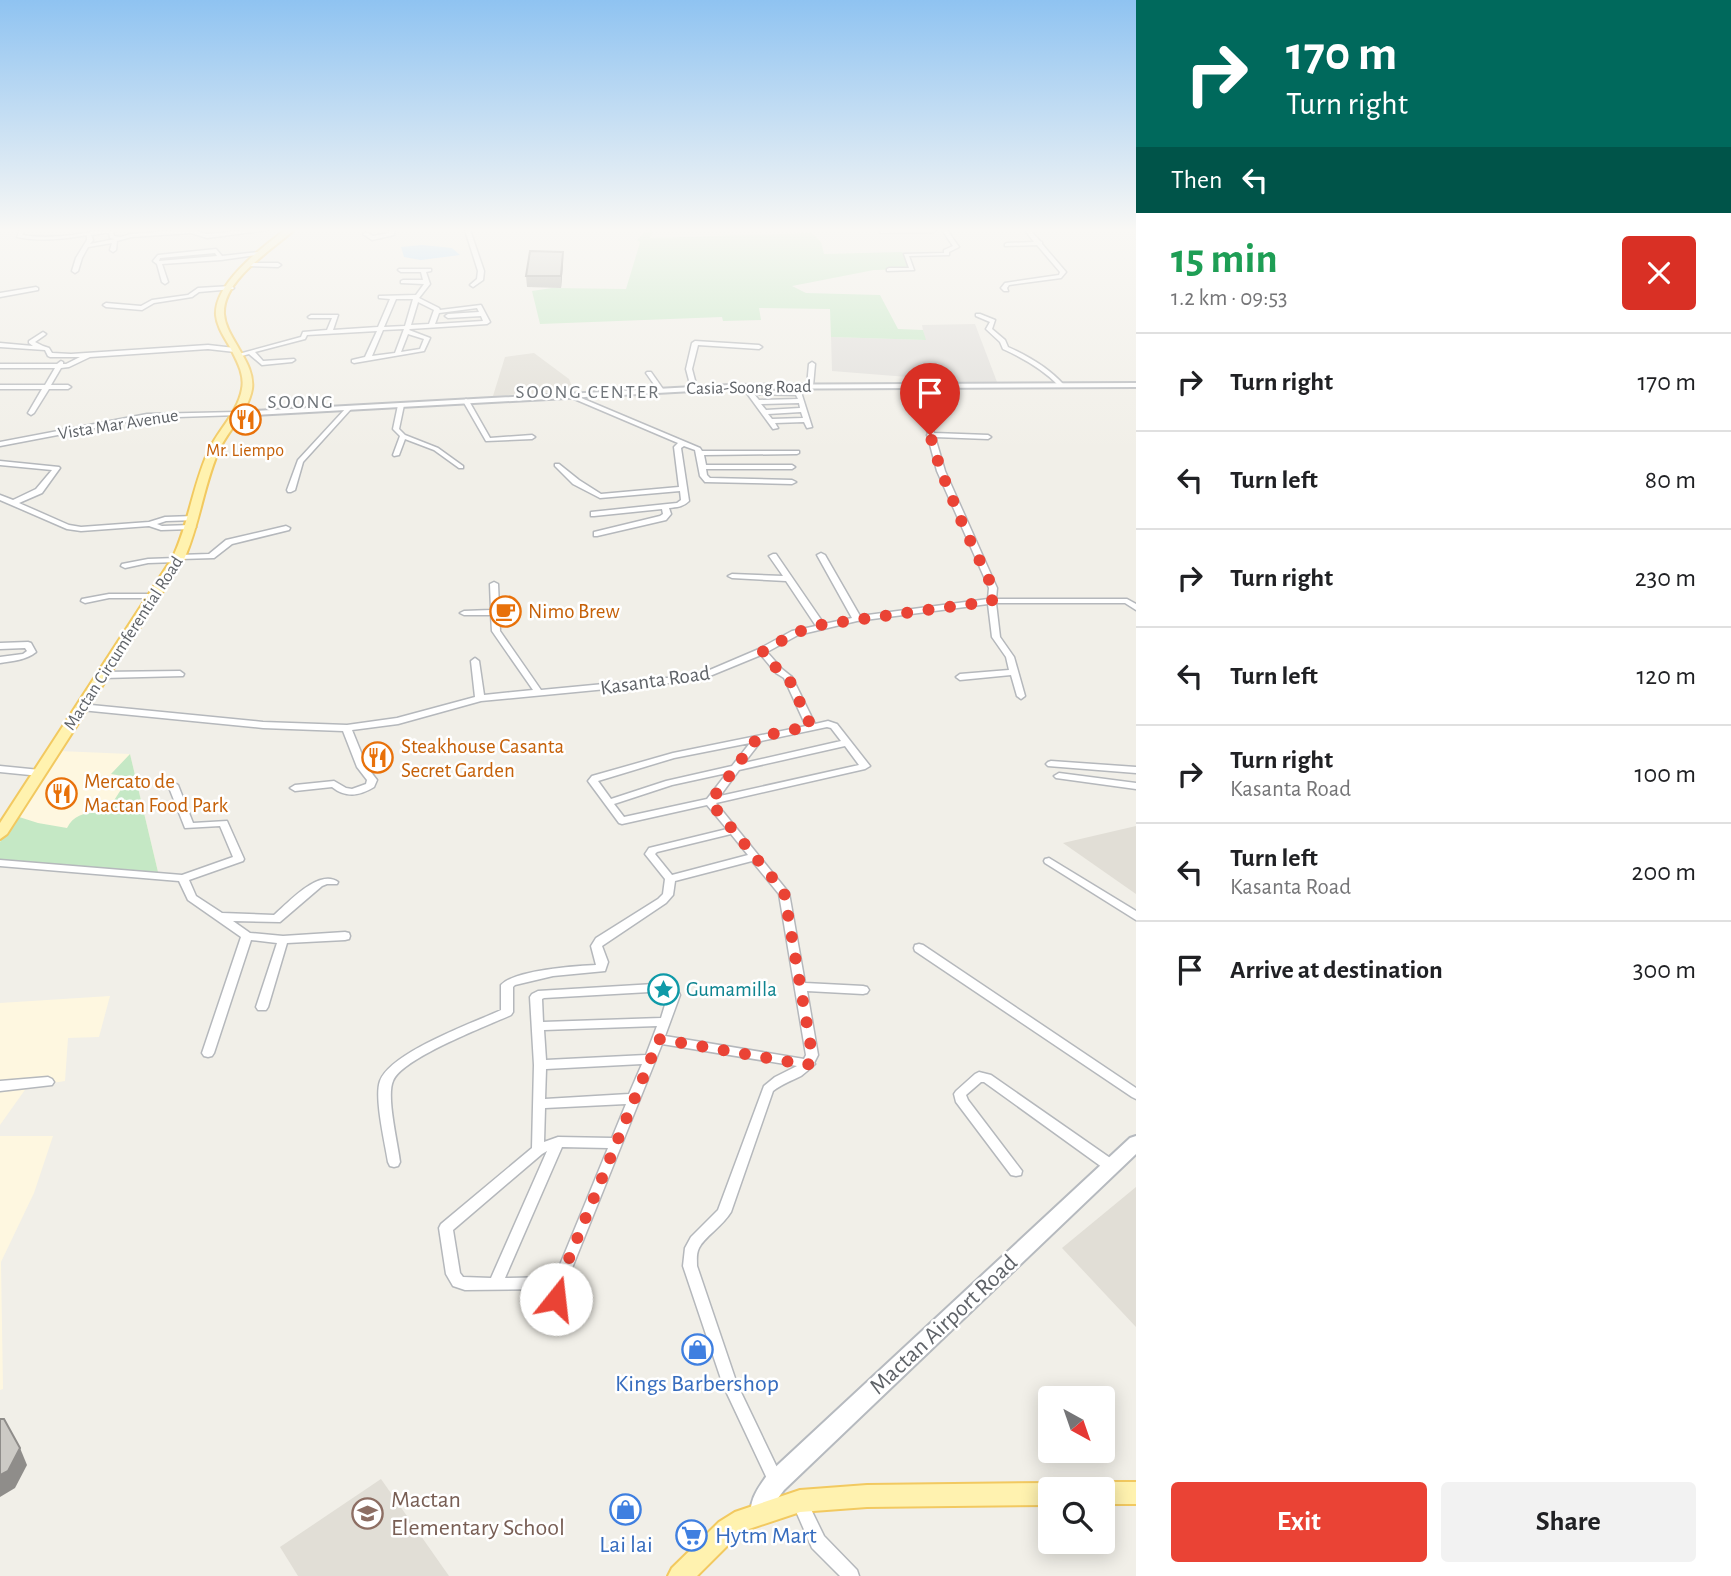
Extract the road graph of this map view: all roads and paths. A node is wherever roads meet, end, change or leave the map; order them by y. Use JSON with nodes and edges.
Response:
{"nodes":[{"id":1,"x":106,"y":304,"type":"dead end"},
{"id":2,"x":152,"y":304,"type":"edge"},
{"id":3,"x":223,"y":304,"type":"edge"},
{"id":4,"x":391,"y":304,"type":"edge"},
{"id":5,"x":415,"y":304,"type":"edge"},
{"id":6,"x":427,"y":304,"type":"edge"},
{"id":7,"x":436,"y":314,"type":"junction"},
{"id":8,"x":978,"y":315,"type":"dead end"},
{"id":9,"x":311,"y":317,"type":"dead end"},
{"id":10,"x":430,"y":326,"type":"junction"},
{"id":11,"x":381,"y":328,"type":"junction"},
{"id":12,"x":406,"y":330,"type":"junction"},
{"id":13,"x":330,"y":332,"type":"junction"},
{"id":14,"x":43,"y":334,"type":"dead end"},
{"id":15,"x":0,"y":345,"type":"edge"},
{"id":16,"x":759,"y":347,"type":"dead end"},
{"id":17,"x":42,"y":348,"type":"junction"},
{"id":18,"x":251,"y":352,"type":"junction"},
{"id":19,"x":237,"y":353,"type":"junction"},
{"id":20,"x":397,"y":354,"type":"junction"},
{"id":21,"x":84,"y":358,"type":"junction"},
{"id":22,"x":368,"y":358,"type":"junction"},
{"id":23,"x":292,"y":360,"type":"dead end"},
{"id":24,"x":354,"y":360,"type":"dead end"},
{"id":25,"x":812,"y":364,"type":"dead end"},
{"id":26,"x":0,"y":366,"type":"edge"},
{"id":27,"x":57,"y":366,"type":"junction"},
{"id":28,"x":649,"y":373,"type":"dead end"},
{"id":29,"x":918,"y":385,"type":"junction"},
{"id":30,"x":1061,"y":385,"type":"junction"},
{"id":31,"x":1136,"y":385,"type":"edge"},
{"id":32,"x":810,"y":386,"type":"junction"},
{"id":33,"x":0,"y":387,"type":"edge"},
{"id":34,"x":46,"y":387,"type":"junction"},
{"id":35,"x":68,"y":387,"type":"dead end"},
{"id":36,"x":694,"y":388,"type":"junction"},
{"id":37,"x":660,"y":389,"type":"junction"},
{"id":38,"x":747,"y":389,"type":"junction"},
{"id":39,"x":567,"y":394,"type":"junction"},
{"id":40,"x":466,"y":401,"type":"junction"},
{"id":41,"x":801,"y":401,"type":"junction"},
{"id":42,"x":756,"y":402,"type":"junction"},
{"id":43,"x":401,"y":405,"type":"junction"},
{"id":44,"x":348,"y":409,"type":"junction"},
{"id":45,"x":804,"y":410,"type":"junction"},
{"id":46,"x":763,"y":412,"type":"junction"},
{"id":47,"x":30,"y":413,"type":"dead end"},
{"id":48,"x":237,"y":414,"type":"junction"},
{"id":49,"x":930,"y":435,"type":"junction"},
{"id":50,"x":402,"y":436,"type":"junction"},
{"id":51,"x":532,"y":437,"type":"dead end"},
{"id":52,"x":988,"y":437,"type":"dead end"},
{"id":53,"x":683,"y":443,"type":"junction"},
{"id":54,"x":0,"y":444,"type":"edge"},
{"id":55,"x":797,"y":452,"type":"dead end"},
{"id":56,"x":700,"y":453,"type":"junction"},
{"id":57,"x":396,"y":455,"type":"dead end"},
{"id":58,"x":0,"y":463,"type":"edge"},
{"id":59,"x":557,"y":465,"type":"dead end"},
{"id":60,"x":461,"y":467,"type":"dead end"},
{"id":61,"x":702,"y":467,"type":"junction"},
{"id":62,"x":792,"y":467,"type":"dead end"},
{"id":63,"x":792,"y":482,"type":"dead end"},
{"id":64,"x":683,"y":489,"type":"junction"},
{"id":65,"x":291,"y":490,"type":"dead end"},
{"id":66,"x":0,"y":497,"type":"edge"},
{"id":67,"x":12,"y":503,"type":"junction"},
{"id":68,"x":665,"y":506,"type":"junction"},
{"id":69,"x":594,"y":514,"type":"dead end"},
{"id":70,"x":193,"y":523,"type":"junction"},
{"id":71,"x":286,"y":528,"type":"dead end"},
{"id":72,"x":597,"y":534,"type":"dead end"},
{"id":73,"x":821,"y":555,"type":"dead end"},
{"id":74,"x":773,"y":556,"type":"dead end"},
{"id":75,"x":178,"y":559,"type":"junction"},
{"id":76,"x":125,"y":566,"type":"dead end"},
{"id":77,"x":732,"y":576,"type":"dead end"},
{"id":78,"x":788,"y":579,"type":"junction"},
{"id":79,"x":494,"y":584,"type":"dead end"},
{"id":80,"x":153,"y":596,"type":"junction"},
{"id":81,"x":85,"y":601,"type":"dead end"},
{"id":82,"x":992,"y":601,"type":"junction"},
{"id":83,"x":1136,"y":608,"type":"edge"},
{"id":84,"x":493,"y":612,"type":"junction"},
{"id":85,"x":464,"y":613,"type":"dead end"},
{"id":86,"x":858,"y":618,"type":"junction"},
{"id":87,"x":820,"y":625,"type":"junction"},
{"id":88,"x":0,"y":646,"type":"edge"},
{"id":89,"x":762,"y":652,"type":"junction"},
{"id":90,"x":0,"y":660,"type":"edge"},
{"id":91,"x":475,"y":661,"type":"dead end"},
{"id":92,"x":1015,"y":672,"type":"junction"},
{"id":93,"x":180,"y":674,"type":"dead end"},
{"id":94,"x":103,"y":675,"type":"junction"},
{"id":95,"x":960,"y":677,"type":"dead end"},
{"id":96,"x":539,"y":693,"type":"junction"},
{"id":97,"x":1021,"y":696,"type":"dead end"},
{"id":98,"x":480,"y":698,"type":"junction"},
{"id":99,"x":81,"y":708,"type":"junction"},
{"id":100,"x":811,"y":726,"type":"junction"},
{"id":101,"x":347,"y":728,"type":"junction"},
{"id":102,"x":758,"y":737,"type":"junction"},
{"id":103,"x":846,"y":743,"type":"junction"},
{"id":104,"x":1051,"y":764,"type":"dead end"},
{"id":105,"x":0,"y":769,"type":"edge"},
{"id":106,"x":735,"y":769,"type":"junction"},
{"id":107,"x":1136,"y":770,"type":"edge"},
{"id":108,"x":40,"y":773,"type":"junction"},
{"id":109,"x":1059,"y":776,"type":"dead end"},
{"id":110,"x":173,"y":785,"type":"dead end"},
{"id":111,"x":1136,"y":786,"type":"edge"},
{"id":112,"x":295,"y":788,"type":"dead end"},
{"id":113,"x":610,"y":802,"type":"junction"},
{"id":114,"x":710,"y":802,"type":"junction"},
{"id":115,"x":732,"y":831,"type":"junction"},
{"id":116,"x":0,"y":834,"type":"edge"},
{"id":117,"x":754,"y":857,"type":"junction"},
{"id":118,"x":1049,"y":861,"type":"dead end"},
{"id":119,"x":0,"y":863,"type":"edge"},
{"id":120,"x":183,"y":878,"type":"junction"},
{"id":121,"x":670,"y":879,"type":"junction"},
{"id":122,"x":333,"y":882,"type":"dead end"},
{"id":123,"x":1136,"y":916,"type":"edge"},
{"id":124,"x":222,"y":917,"type":"junction"},
{"id":125,"x":247,"y":936,"type":"junction"},
{"id":126,"x":345,"y":936,"type":"dead end"},
{"id":127,"x":283,"y":940,"type":"junction"},
{"id":128,"x":919,"y":948,"type":"dead end"},
{"id":129,"x":802,"y":987,"type":"junction"},
{"id":130,"x":863,"y":990,"type":"dead end"},
{"id":131,"x":262,"y":1007,"type":"dead end"},
{"id":132,"x":665,"y":1022,"type":"junction"},
{"id":133,"x":538,"y":1026,"type":"junction"},
{"id":134,"x":659,"y":1039,"type":"junction"},
{"id":135,"x":208,"y":1053,"type":"dead end"},
{"id":136,"x":649,"y":1059,"type":"junction"},
{"id":137,"x":540,"y":1065,"type":"junction"},
{"id":138,"x":808,"y":1065,"type":"junction"},
{"id":139,"x":48,"y":1082,"type":"dead end"},
{"id":140,"x":0,"y":1086,"type":"edge"},
{"id":141,"x":1136,"y":1094,"type":"edge"},
{"id":142,"x":632,"y":1099,"type":"junction"},
{"id":143,"x":540,"y":1104,"type":"junction"},
{"id":144,"x":558,"y":1142,"type":"junction"},
{"id":145,"x":614,"y":1143,"type":"junction"},
{"id":146,"x":1136,"y":1143,"type":"edge"},
{"id":147,"x":538,"y":1150,"type":"junction"},
{"id":148,"x":394,"y":1162,"type":"dead end"},
{"id":149,"x":1111,"y":1166,"type":"junction"},
{"id":150,"x":1016,"y":1171,"type":"dead end"},
{"id":151,"x":496,"y":1282,"type":"junction"},
{"id":152,"x":559,"y":1283,"type":"junction"},
{"id":153,"x":556,"y":1299,"type":"dead end"},
{"id":154,"x":776,"y":1482,"type":"junction"},
{"id":155,"x":1115,"y":1493,"type":"edge"},
{"id":156,"x":1136,"y":1493,"type":"edge"},
{"id":157,"x":1038,"y":1494,"type":"edge"},
{"id":158,"x":800,"y":1501,"type":"junction"},
{"id":159,"x":761,"y":1513,"type":"junction"},
{"id":160,"x":680,"y":1576,"type":"edge"},
{"id":161,"x":851,"y":1576,"type":"edge"}],
"edges":[{"from":1,"to":2,"type":"street"},
{"from":3,"to":19,"type":"main road","name":"Mactan Circumferential Road"},
{"from":4,"to":11,"type":"street"},
{"from":5,"to":12,"type":"street"},
{"from":6,"to":7,"type":"street"},
{"from":7,"to":10,"type":"street"},
{"from":7,"to":10,"type":"street"},
{"from":8,"to":30,"type":"street"},
{"from":9,"to":13,"type":"street"},
{"from":10,"to":12,"type":"street"},
{"from":11,"to":12,"type":"street"},
{"from":11,"to":13,"type":"street"},
{"from":11,"to":22,"type":"street"},
{"from":12,"to":20,"type":"street"},
{"from":12,"to":20,"type":"street"},
{"from":13,"to":18,"type":"street"},
{"from":14,"to":17,"type":"street"},
{"from":15,"to":17,"type":"street"},
{"from":16,"to":36,"type":"street"},
{"from":17,"to":21,"type":"street"},
{"from":18,"to":19,"type":"street"},
{"from":18,"to":23,"type":"street"},
{"from":19,"to":21,"type":"street"},
{"from":19,"to":48,"type":"main road","name":"Mactan Circumferential Road"},
{"from":20,"to":22,"type":"street"},
{"from":21,"to":27,"type":"street"},
{"from":22,"to":24,"type":"street"},
{"from":25,"to":32,"type":"street"},
{"from":26,"to":27,"type":"street"},
{"from":27,"to":34,"type":"street"},
{"from":28,"to":37,"type":"street"},
{"from":29,"to":30,"type":"street","name":"Casia-Soong Road"},
{"from":29,"to":32,"type":"street","name":"Casia-Soong Road"},
{"from":29,"to":49,"type":"street"},
{"from":30,"to":31,"type":"street","name":"Casia-Soong Road"},
{"from":32,"to":38,"type":"street","name":"Casia-Soong Road"},
{"from":33,"to":34,"type":"street"},
{"from":34,"to":35,"type":"street"},
{"from":34,"to":47,"type":"street"},
{"from":36,"to":37,"type":"street","name":"Casia-Soong Road"},
{"from":36,"to":38,"type":"street","name":"Casia-Soong Road"},
{"from":37,"to":39,"type":"street","name":"Casia-Soong Road"},
{"from":38,"to":41,"type":"street"},
{"from":38,"to":42,"type":"street"},
{"from":39,"to":40,"type":"street","name":"Casia-Soong Road"},
{"from":39,"to":53,"type":"street"},
{"from":40,"to":43,"type":"street","name":"Casia-Soong Road"},
{"from":40,"to":51,"type":"street"},
{"from":41,"to":42,"type":"street"},
{"from":41,"to":45,"type":"street"},
{"from":42,"to":46,"type":"street"},
{"from":43,"to":44,"type":"street","name":"Casia-Soong Road"},
{"from":43,"to":50,"type":"street"},
{"from":44,"to":48,"type":"street","name":"Casia-Soong Road"},
{"from":44,"to":65,"type":"street"},
{"from":45,"to":46,"type":"street"},
{"from":45,"to":46,"type":"street"},
{"from":48,"to":54,"type":"street","name":"Vista Mar Avenue"},
{"from":48,"to":70,"type":"main road","name":"Mactan Circumferential Road"},
{"from":49,"to":52,"type":"street"},
{"from":49,"to":82,"type":"street"},
{"from":50,"to":57,"type":"street"},
{"from":50,"to":60,"type":"street"},
{"from":53,"to":56,"type":"street"},
{"from":53,"to":64,"type":"street"},
{"from":55,"to":56,"type":"street"},
{"from":56,"to":61,"type":"street"},
{"from":58,"to":67,"type":"street"},
{"from":59,"to":64,"type":"street"},
{"from":61,"to":62,"type":"street"},
{"from":61,"to":63,"type":"street"},
{"from":64,"to":68,"type":"street"},
{"from":66,"to":67,"type":"street"},
{"from":67,"to":70,"type":"street"},
{"from":68,"to":69,"type":"street"},
{"from":68,"to":72,"type":"street"},
{"from":70,"to":75,"type":"main road","name":"Mactan Circumferential Road"},
{"from":71,"to":75,"type":"street"},
{"from":73,"to":86,"type":"street"},
{"from":74,"to":78,"type":"street"},
{"from":75,"to":76,"type":"street"},
{"from":75,"to":80,"type":"main road","name":"Mactan Circumferential Road"},
{"from":77,"to":78,"type":"street"},
{"from":78,"to":87,"type":"street"},
{"from":79,"to":84,"type":"street"},
{"from":80,"to":81,"type":"street"},
{"from":80,"to":94,"type":"main road","name":"Mactan Circumferential Road"},
{"from":82,"to":83,"type":"street","name":"Kasanta Road"},
{"from":82,"to":86,"type":"street","name":"Kasanta Road"},
{"from":82,"to":92,"type":"street"},
{"from":84,"to":85,"type":"street"},
{"from":84,"to":96,"type":"street"},
{"from":86,"to":87,"type":"street","name":"Kasanta Road"},
{"from":87,"to":89,"type":"street","name":"Kasanta Road"},
{"from":88,"to":90,"type":"street"},
{"from":89,"to":96,"type":"street","name":"Kasanta Road"},
{"from":89,"to":100,"type":"street"},
{"from":91,"to":98,"type":"street"},
{"from":92,"to":95,"type":"street"},
{"from":92,"to":97,"type":"street"},
{"from":93,"to":94,"type":"street"},
{"from":94,"to":99,"type":"main road","name":"Mactan Circumferential Road"},
{"from":96,"to":98,"type":"street","name":"Kasanta Road"},
{"from":98,"to":101,"type":"street","name":"Kasanta Road"},
{"from":99,"to":101,"type":"street","name":"Kasanta Road"},
{"from":99,"to":108,"type":"main road","name":"Mactan Circumferential Road"},
{"from":100,"to":102,"type":"street"},
{"from":100,"to":103,"type":"street"},
{"from":101,"to":112,"type":"street"},
{"from":102,"to":106,"type":"street"},
{"from":102,"to":113,"type":"street"},
{"from":103,"to":106,"type":"street"},
{"from":103,"to":114,"type":"street"},
{"from":104,"to":107,"type":"street"},
{"from":105,"to":108,"type":"street"},
{"from":106,"to":113,"type":"street"},
{"from":106,"to":114,"type":"street"},
{"from":108,"to":116,"type":"main road","name":"Mactan Circumferential Road"},
{"from":109,"to":111,"type":"street"},
{"from":110,"to":120,"type":"street"},
{"from":113,"to":114,"type":"street"},
{"from":114,"to":115,"type":"street"},
{"from":115,"to":117,"type":"street"},
{"from":115,"to":121,"type":"street"},
{"from":117,"to":121,"type":"street"},
{"from":117,"to":129,"type":"street"},
{"from":118,"to":123,"type":"street"},
{"from":119,"to":120,"type":"street"},
{"from":120,"to":124,"type":"street"},
{"from":121,"to":148,"type":"street"},
{"from":122,"to":124,"type":"street"},
{"from":124,"to":125,"type":"street"},
{"from":125,"to":127,"type":"street"},
{"from":125,"to":135,"type":"street"},
{"from":126,"to":127,"type":"street"},
{"from":127,"to":131,"type":"street"},
{"from":128,"to":141,"type":"street"},
{"from":129,"to":130,"type":"street"},
{"from":129,"to":138,"type":"street"},
{"from":132,"to":133,"type":"street"},
{"from":132,"to":133,"type":"street"},
{"from":132,"to":134,"type":"street"},
{"from":133,"to":137,"type":"street"},
{"from":134,"to":136,"type":"street"},
{"from":134,"to":138,"type":"street"},
{"from":136,"to":137,"type":"street"},
{"from":136,"to":142,"type":"street"},
{"from":137,"to":143,"type":"street"},
{"from":138,"to":154,"type":"street"},
{"from":139,"to":140,"type":"street"},
{"from":142,"to":143,"type":"street"},
{"from":142,"to":145,"type":"street"},
{"from":143,"to":147,"type":"street"},
{"from":144,"to":145,"type":"street"},
{"from":144,"to":147,"type":"street"},
{"from":144,"to":151,"type":"street"},
{"from":145,"to":152,"type":"street"},
{"from":146,"to":149,"type":"main road","name":"Mactan Airport Road"},
{"from":147,"to":151,"type":"street"},
{"from":149,"to":150,"type":"street"},
{"from":149,"to":154,"type":"main road","name":"Mactan Airport Road"},
{"from":151,"to":152,"type":"street"},
{"from":152,"to":153,"type":"street"},
{"from":154,"to":159,"type":"main road","name":"Mactan Airport Road"},
{"from":155,"to":156,"type":"main road"},
{"from":157,"to":158,"type":"main road"},
{"from":158,"to":159,"type":"main road"},
{"from":158,"to":161,"type":"street"},
{"from":159,"to":160,"type":"main road"}]}
